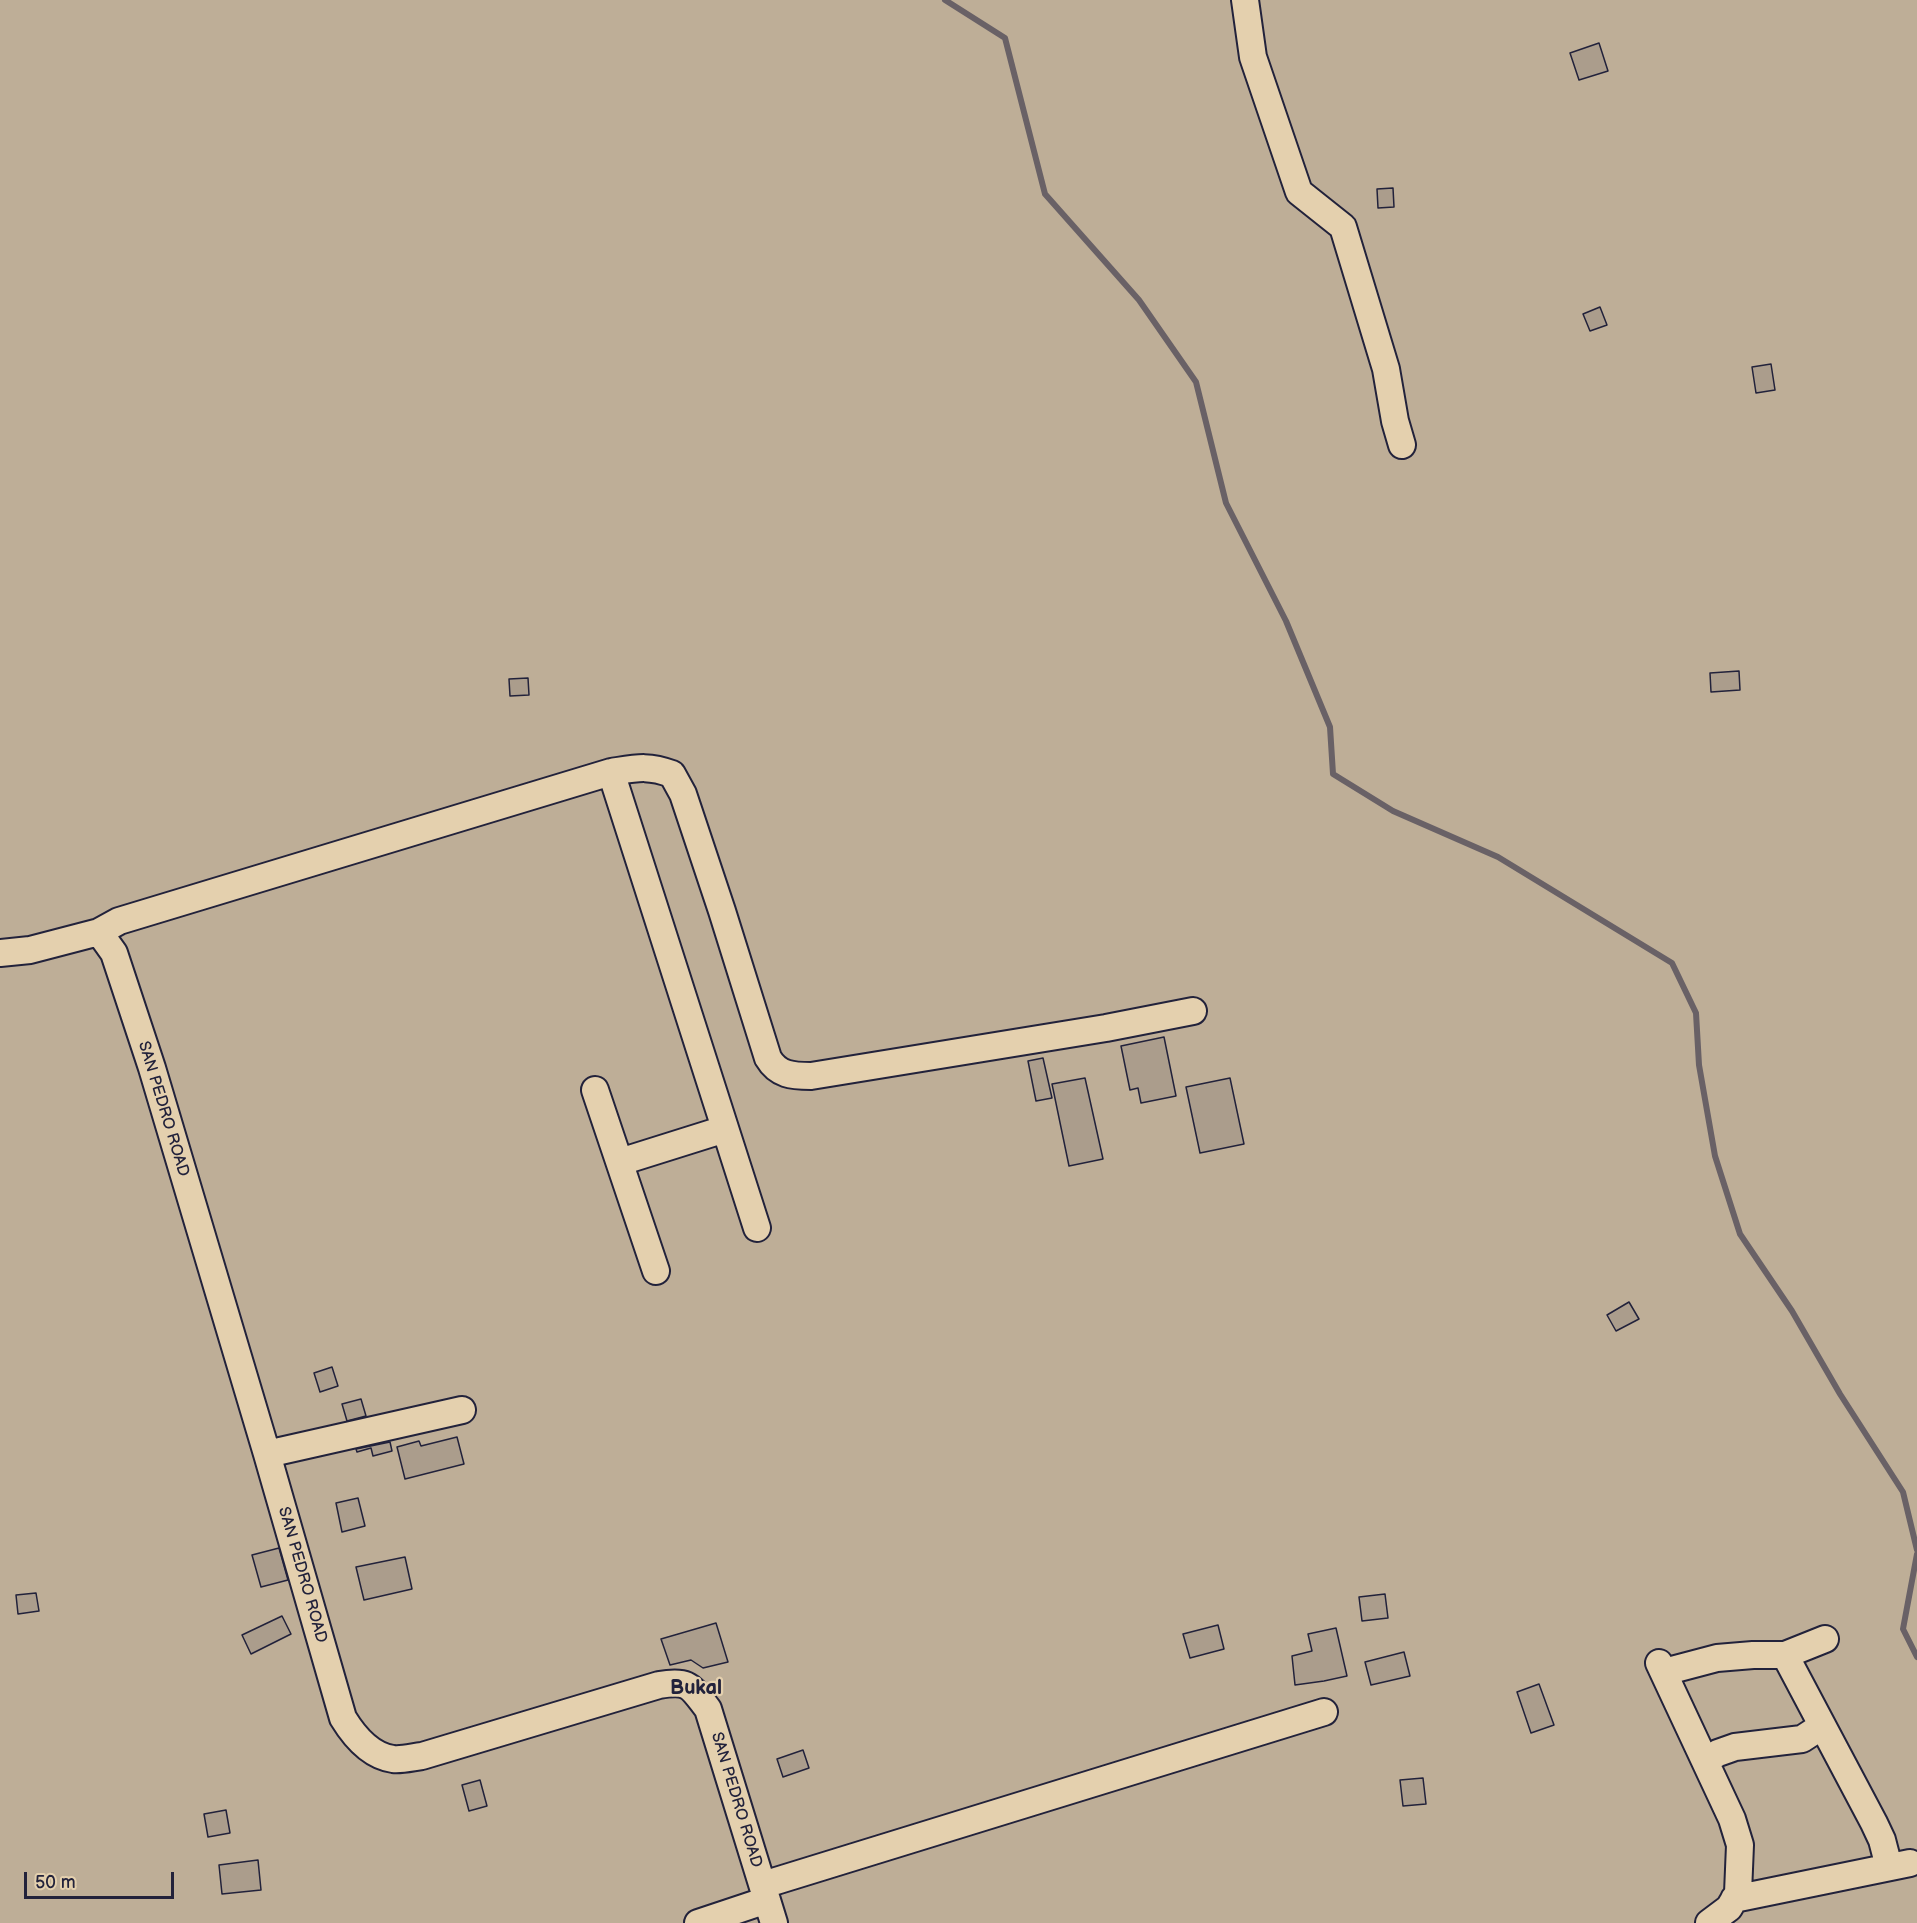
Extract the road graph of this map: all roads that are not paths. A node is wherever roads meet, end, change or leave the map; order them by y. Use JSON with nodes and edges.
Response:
{"nodes":[{"id":1,"x":1245,"y":0,"type":"edge"},
{"id":2,"x":1402,"y":445,"type":"dead end"},
{"id":3,"x":612,"y":772,"type":"junction"},
{"id":4,"x":99,"y":932,"type":"junction"},
{"id":5,"x":0,"y":953,"type":"edge"},
{"id":6,"x":1193,"y":1011,"type":"dead end"},
{"id":7,"x":595,"y":1090,"type":"dead end"},
{"id":8,"x":725,"y":1129,"type":"junction"},
{"id":9,"x":620,"y":1162,"type":"junction"},
{"id":10,"x":757,"y":1228,"type":"dead end"},
{"id":11,"x":656,"y":1271,"type":"dead end"},
{"id":12,"x":462,"y":1410,"type":"dead end"},
{"id":13,"x":267,"y":1454,"type":"junction"},
{"id":14,"x":1825,"y":1639,"type":"dead end"},
{"id":15,"x":1785,"y":1654,"type":"junction"},
{"id":16,"x":1324,"y":1712,"type":"dead end"},
{"id":17,"x":1822,"y":1726,"type":"junction"},
{"id":18,"x":1705,"y":1761,"type":"junction"},
{"id":19,"x":1734,"y":1899,"type":"junction"},
{"id":20,"x":768,"y":1903,"type":"edge"},
{"id":21,"x":698,"y":1923,"type":"edge"},
{"id":22,"x":1709,"y":1923,"type":"edge"}],
"edges":[{"from":1,"to":2,"type":"street"},
{"from":3,"to":4,"type":"street"},
{"from":3,"to":6,"type":"street"},
{"from":3,"to":8,"type":"street"},
{"from":4,"to":5,"type":"street"},
{"from":4,"to":13,"type":"street","name":"SAN PEDRO ROAD"},
{"from":7,"to":9,"type":"street"},
{"from":8,"to":9,"type":"street"},
{"from":8,"to":10,"type":"street"},
{"from":9,"to":11,"type":"street"},
{"from":12,"to":13,"type":"street"},
{"from":13,"to":20,"type":"street","name":"SAN PEDRO ROAD"},
{"from":14,"to":15,"type":"street"},
{"from":15,"to":17,"type":"street"},
{"from":15,"to":18,"type":"street"},
{"from":16,"to":20,"type":"street"},
{"from":17,"to":18,"type":"street"},
{"from":17,"to":19,"type":"street"},
{"from":18,"to":19,"type":"street"},
{"from":19,"to":22,"type":"street"},
{"from":20,"to":21,"type":"street"}]}
